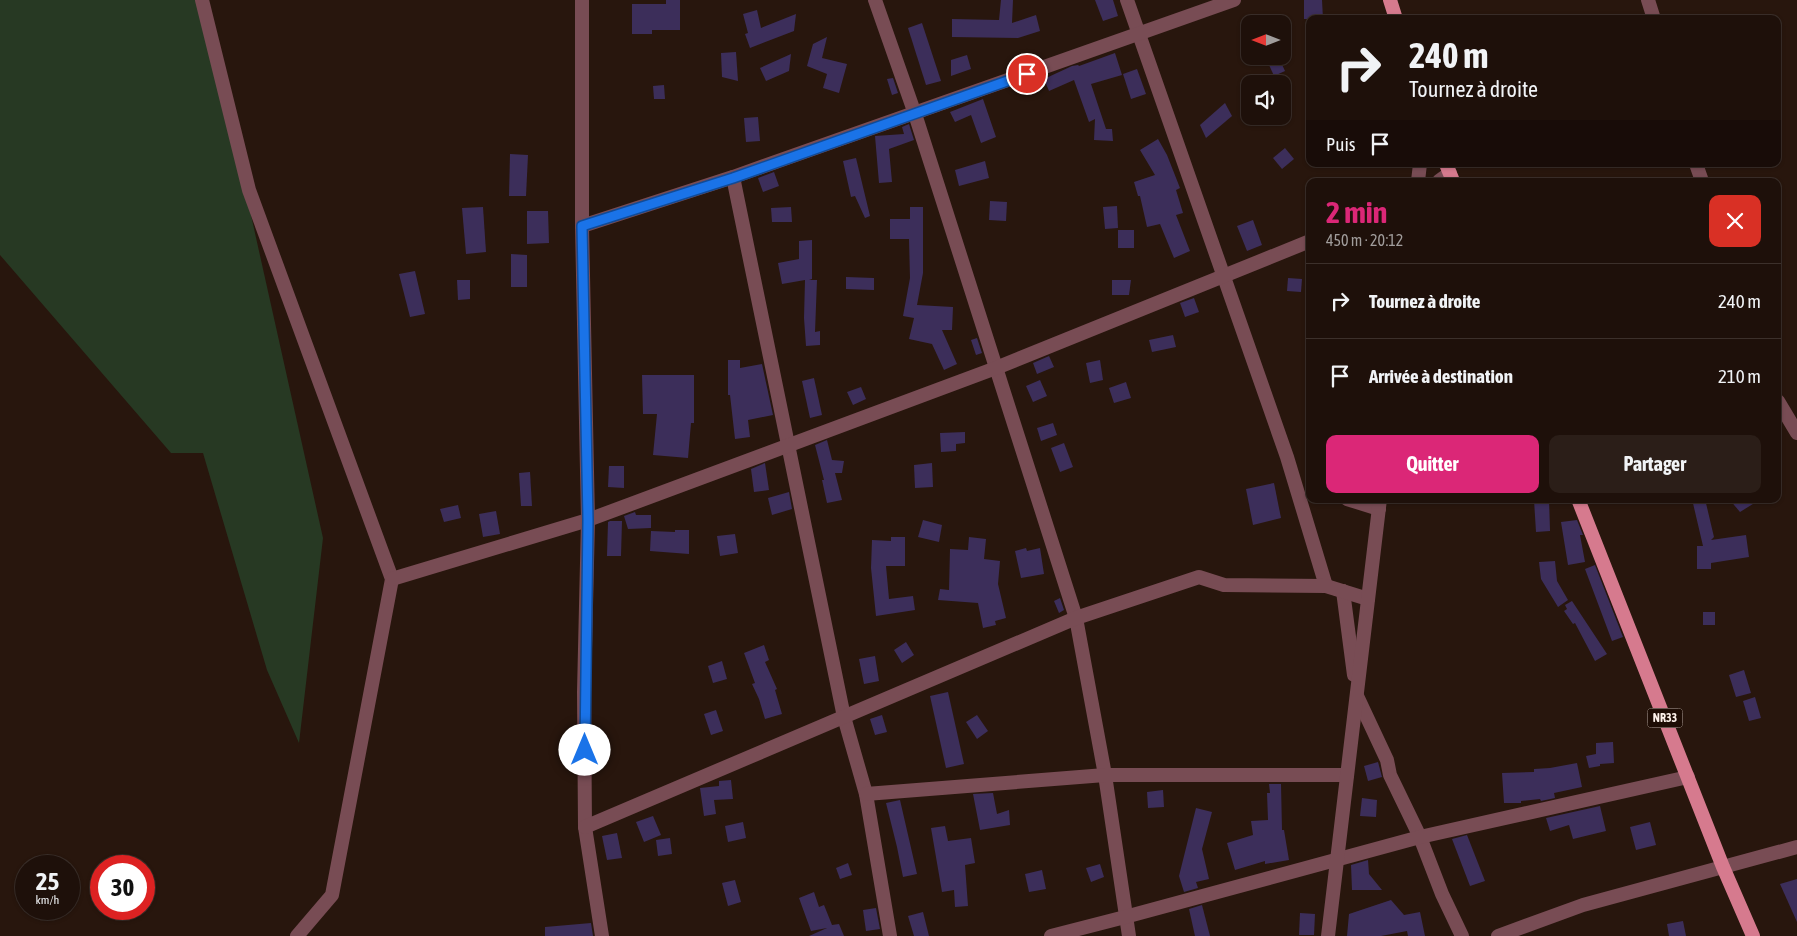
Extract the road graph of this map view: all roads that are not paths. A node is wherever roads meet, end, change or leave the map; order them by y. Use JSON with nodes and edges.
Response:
{"nodes":[{"id":1,"x":202,"y":0,"type":"edge"},
{"id":2,"x":582,"y":0,"type":"edge"},
{"id":3,"x":875,"y":0,"type":"edge"},
{"id":4,"x":1127,"y":0,"type":"edge"},
{"id":5,"x":1234,"y":0,"type":"edge"},
{"id":6,"x":1390,"y":0,"type":"edge"},
{"id":7,"x":1648,"y":0,"type":"edge"},
{"id":8,"x":1395,"y":15,"type":"edge"},
{"id":9,"x":1653,"y":15,"type":"edge"},
{"id":10,"x":1138,"y":34,"type":"junction"},
{"id":11,"x":915,"y":114,"type":"junction"},
{"id":12,"x":733,"y":178,"type":"junction"},
{"id":13,"x":582,"y":226,"type":"junction"},
{"id":14,"x":1306,"y":243,"type":"edge"},
{"id":15,"x":1223,"y":277,"type":"junction"},
{"id":16,"x":996,"y":368,"type":"junction"},
{"id":17,"x":1781,"y":406,"type":"edge"},
{"id":18,"x":1797,"y":433,"type":"edge"},
{"id":19,"x":788,"y":445,"type":"junction"},
{"id":20,"x":1294,"y":481,"type":"junction"},
{"id":21,"x":1306,"y":486,"type":"edge"},
{"id":22,"x":1580,"y":503,"type":"edge"},
{"id":23,"x":1379,"y":504,"type":"edge"},
{"id":24,"x":588,"y":520,"type":"junction"},
{"id":25,"x":392,"y":579,"type":"junction"},
{"id":26,"x":1326,"y":586,"type":"junction"},
{"id":27,"x":1343,"y":591,"type":"junction"},
{"id":28,"x":1368,"y":599,"type":"junction"},
{"id":29,"x":1076,"y":618,"type":"junction"},
{"id":30,"x":1357,"y":695,"type":"junction"},
{"id":31,"x":844,"y":717,"type":"junction"},
{"id":32,"x":1347,"y":775,"type":"junction"},
{"id":33,"x":1105,"y":776,"type":"junction"},
{"id":34,"x":1688,"y":777,"type":"junction"},
{"id":35,"x":866,"y":794,"type":"junction"},
{"id":36,"x":585,"y":826,"type":"junction"},
{"id":37,"x":1420,"y":837,"type":"junction"},
{"id":38,"x":1797,"y":847,"type":"edge"},
{"id":39,"x":1337,"y":860,"type":"junction"},
{"id":40,"x":1723,"y":867,"type":"junction"},
{"id":41,"x":1125,"y":918,"type":"junction"},
{"id":42,"x":297,"y":936,"type":"edge"},
{"id":43,"x":602,"y":936,"type":"edge"},
{"id":44,"x":890,"y":936,"type":"edge"},
{"id":45,"x":1051,"y":936,"type":"edge"},
{"id":46,"x":1129,"y":936,"type":"edge"},
{"id":47,"x":1328,"y":936,"type":"edge"},
{"id":48,"x":1462,"y":936,"type":"edge"},
{"id":49,"x":1498,"y":936,"type":"edge"},
{"id":50,"x":1753,"y":936,"type":"edge"}],
"edges":[{"from":1,"to":25,"type":"street"},
{"from":2,"to":13,"type":"street"},
{"from":3,"to":11,"type":"street"},
{"from":4,"to":10,"type":"street"},
{"from":5,"to":10,"type":"street"},
{"from":6,"to":8,"type":"main road"},
{"from":7,"to":9,"type":"street"},
{"from":10,"to":11,"type":"street"},
{"from":10,"to":15,"type":"street"},
{"from":11,"to":12,"type":"street"},
{"from":11,"to":16,"type":"street"},
{"from":12,"to":13,"type":"street"},
{"from":12,"to":19,"type":"street"},
{"from":13,"to":24,"type":"street"},
{"from":14,"to":15,"type":"street"},
{"from":15,"to":16,"type":"street"},
{"from":15,"to":20,"type":"street"},
{"from":16,"to":19,"type":"street"},
{"from":16,"to":29,"type":"street"},
{"from":17,"to":18,"type":"street"},
{"from":19,"to":24,"type":"street"},
{"from":19,"to":31,"type":"street"},
{"from":20,"to":21,"type":"street"},
{"from":20,"to":26,"type":"street"},
{"from":22,"to":34,"type":"main road","number":"NR33"},
{"from":23,"to":28,"type":"street"},
{"from":24,"to":25,"type":"street"},
{"from":24,"to":36,"type":"street"},
{"from":25,"to":42,"type":"street"},
{"from":26,"to":27,"type":"street"},
{"from":26,"to":29,"type":"street"},
{"from":27,"to":28,"type":"street"},
{"from":27,"to":30,"type":"street"},
{"from":28,"to":30,"type":"street"},
{"from":29,"to":31,"type":"street"},
{"from":29,"to":33,"type":"street"},
{"from":30,"to":32,"type":"street"},
{"from":30,"to":37,"type":"street"},
{"from":31,"to":35,"type":"street"},
{"from":31,"to":36,"type":"street"},
{"from":32,"to":33,"type":"street"},
{"from":32,"to":39,"type":"street"},
{"from":33,"to":35,"type":"street"},
{"from":33,"to":41,"type":"street"},
{"from":34,"to":37,"type":"street"},
{"from":34,"to":40,"type":"main road","number":"NR33"},
{"from":35,"to":44,"type":"street"},
{"from":36,"to":43,"type":"street"},
{"from":37,"to":39,"type":"street"},
{"from":37,"to":48,"type":"street"},
{"from":38,"to":40,"type":"street"},
{"from":39,"to":41,"type":"street"},
{"from":39,"to":47,"type":"street"},
{"from":40,"to":49,"type":"street"},
{"from":40,"to":50,"type":"main road","number":"NR33"},
{"from":41,"to":45,"type":"street"},
{"from":41,"to":46,"type":"street"}]}
